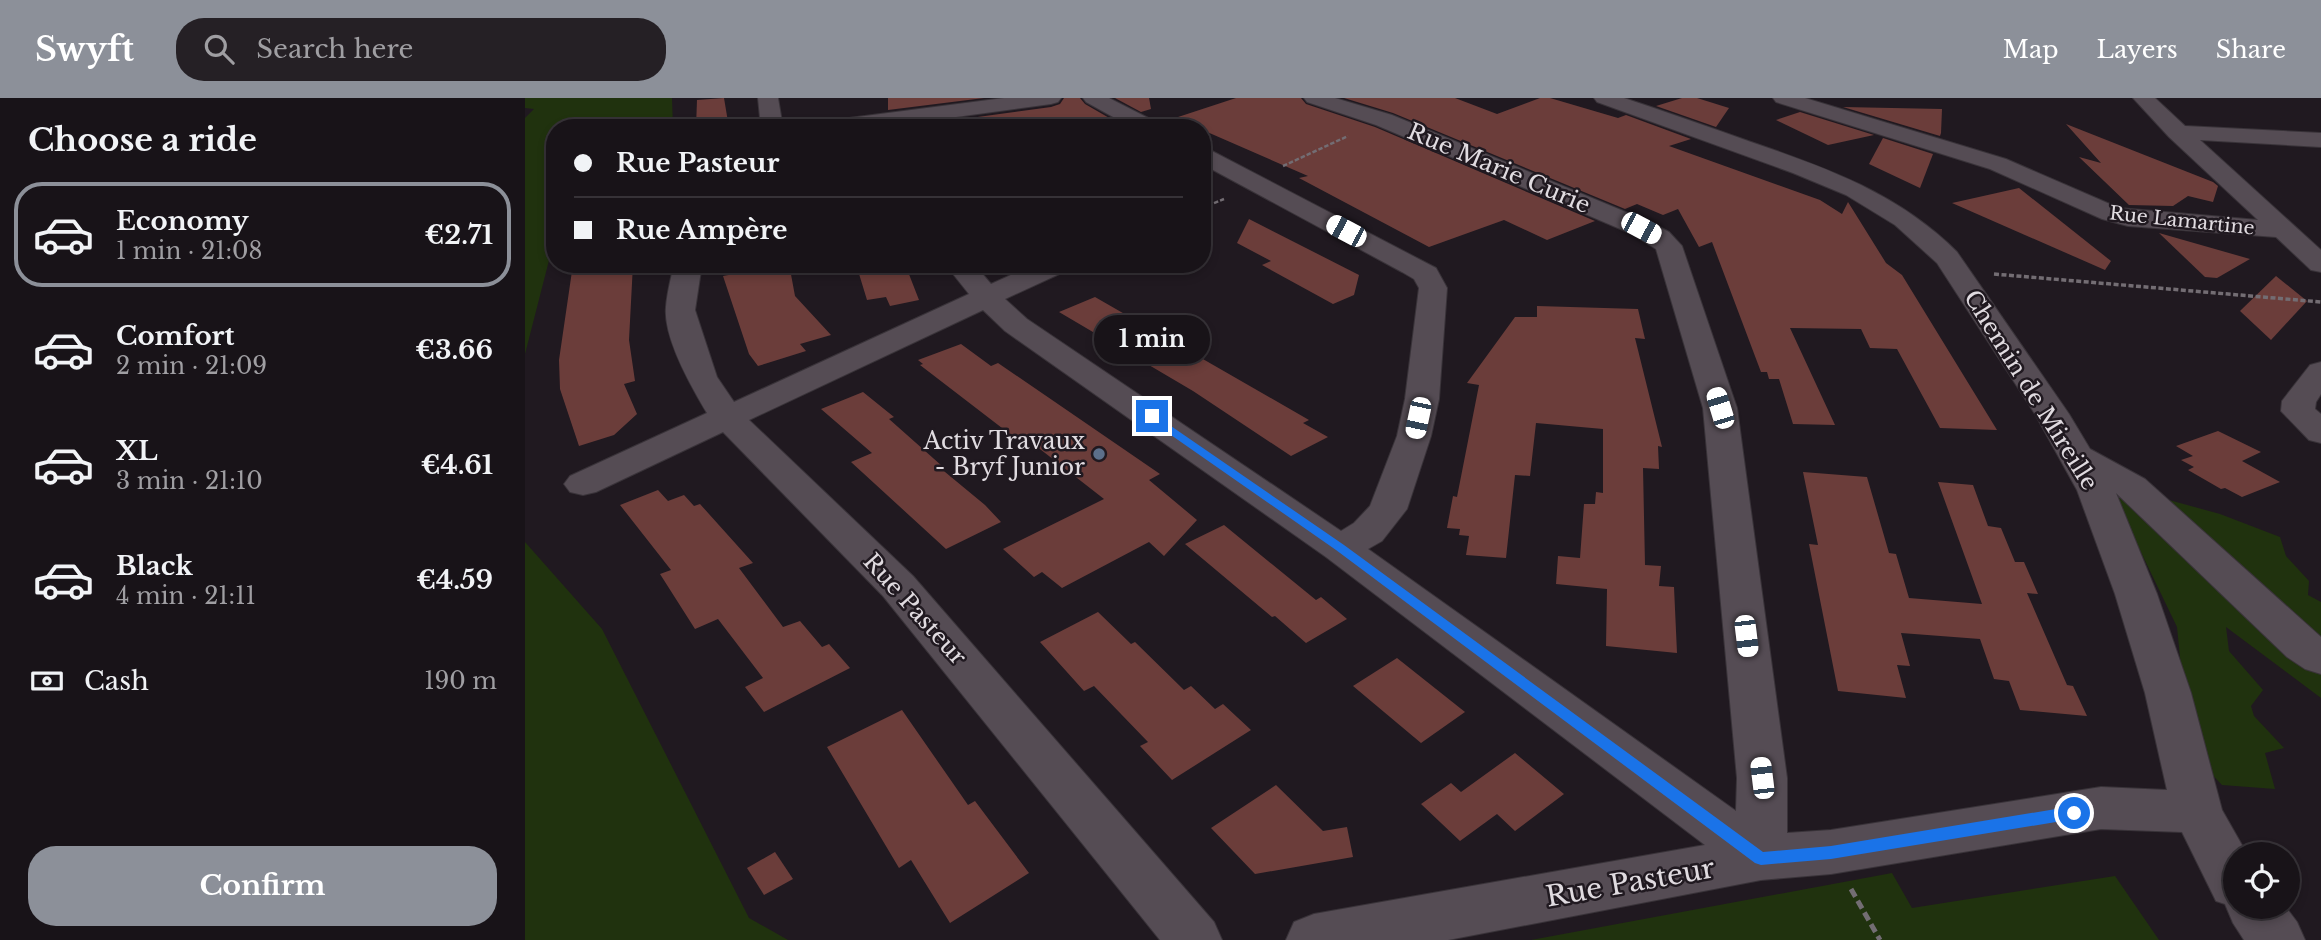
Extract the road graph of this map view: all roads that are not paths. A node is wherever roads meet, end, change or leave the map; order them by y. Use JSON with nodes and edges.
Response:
{"nodes":[{"id":1,"x":768,"y":98,"type":"edge"},
{"id":2,"x":1051,"y":98,"type":"edge"},
{"id":3,"x":1093,"y":98,"type":"edge"},
{"id":4,"x":1314,"y":98,"type":"edge"},
{"id":5,"x":1604,"y":98,"type":"edge"},
{"id":6,"x":1783,"y":98,"type":"edge"},
{"id":7,"x":2143,"y":98,"type":"edge"},
{"id":8,"x":771,"y":119,"type":"edge"},
{"id":9,"x":943,"y":119,"type":"edge"},
{"id":10,"x":1133,"y":119,"type":"edge"},
{"id":11,"x":2178,"y":132,"type":"junction"},
{"id":12,"x":2321,"y":140,"type":"edge"},
{"id":13,"x":1211,"y":160,"type":"edge"},
{"id":14,"x":2283,"y":230,"type":"junction"},
{"id":15,"x":2321,"y":233,"type":"edge"},
{"id":16,"x":2321,"y":264,"type":"edge"},
{"id":17,"x":686,"y":273,"type":"edge"},
{"id":18,"x":966,"y":273,"type":"edge"},
{"id":19,"x":1039,"y":273,"type":"edge"},
{"id":20,"x":987,"y":298,"type":"junction"},
{"id":21,"x":2321,"y":372,"type":"edge"},
{"id":22,"x":726,"y":416,"type":"junction"},
{"id":23,"x":2321,"y":433,"type":"edge"},
{"id":24,"x":2078,"y":457,"type":"junction"},
{"id":25,"x":583,"y":484,"type":"dead end"},
{"id":26,"x":1340,"y":548,"type":"junction"},
{"id":27,"x":2321,"y":658,"type":"edge"},
{"id":28,"x":2197,"y":812,"type":"junction"},
{"id":29,"x":1761,"y":858,"type":"junction"},
{"id":30,"x":2223,"y":861,"type":"edge"},
{"id":31,"x":2262,"y":919,"type":"edge"},
{"id":32,"x":1194,"y":940,"type":"edge"},
{"id":33,"x":1314,"y":940,"type":"edge"},
{"id":34,"x":2277,"y":940,"type":"edge"}],
"edges":[{"from":1,"to":8,"type":"street"},
{"from":2,"to":9,"type":"street"},
{"from":3,"to":10,"type":"street"},
{"from":4,"to":29,"type":"street","name":"Rue Marie Curie"},
{"from":5,"to":24,"type":"street","name":"Chemin de Mireille"},
{"from":6,"to":14,"type":"street","name":"Rue Lamartine"},
{"from":7,"to":11,"type":"street","name":"Rue Lamartine"},
{"from":11,"to":12,"type":"street"},
{"from":11,"to":14,"type":"street","name":"Rue Lamartine"},
{"from":13,"to":26,"type":"street"},
{"from":14,"to":15,"type":"street"},
{"from":14,"to":16,"type":"street"},
{"from":17,"to":22,"type":"street","name":"Rue Pasteur"},
{"from":18,"to":20,"type":"street"},
{"from":19,"to":20,"type":"street"},
{"from":20,"to":22,"type":"street"},
{"from":20,"to":26,"type":"street"},
{"from":21,"to":23,"type":"street"},
{"from":22,"to":25,"type":"street"},
{"from":22,"to":32,"type":"street","name":"Rue Pasteur"},
{"from":24,"to":27,"type":"street"},
{"from":24,"to":28,"type":"street","name":"Chemin de Mireille"},
{"from":26,"to":29,"type":"street"},
{"from":28,"to":29,"type":"street","name":"Rue Pasteur"},
{"from":28,"to":30,"type":"street","name":"Chemin de Mireille"},
{"from":29,"to":33,"type":"street","name":"Rue Pasteur"},
{"from":31,"to":34,"type":"street"}]}
